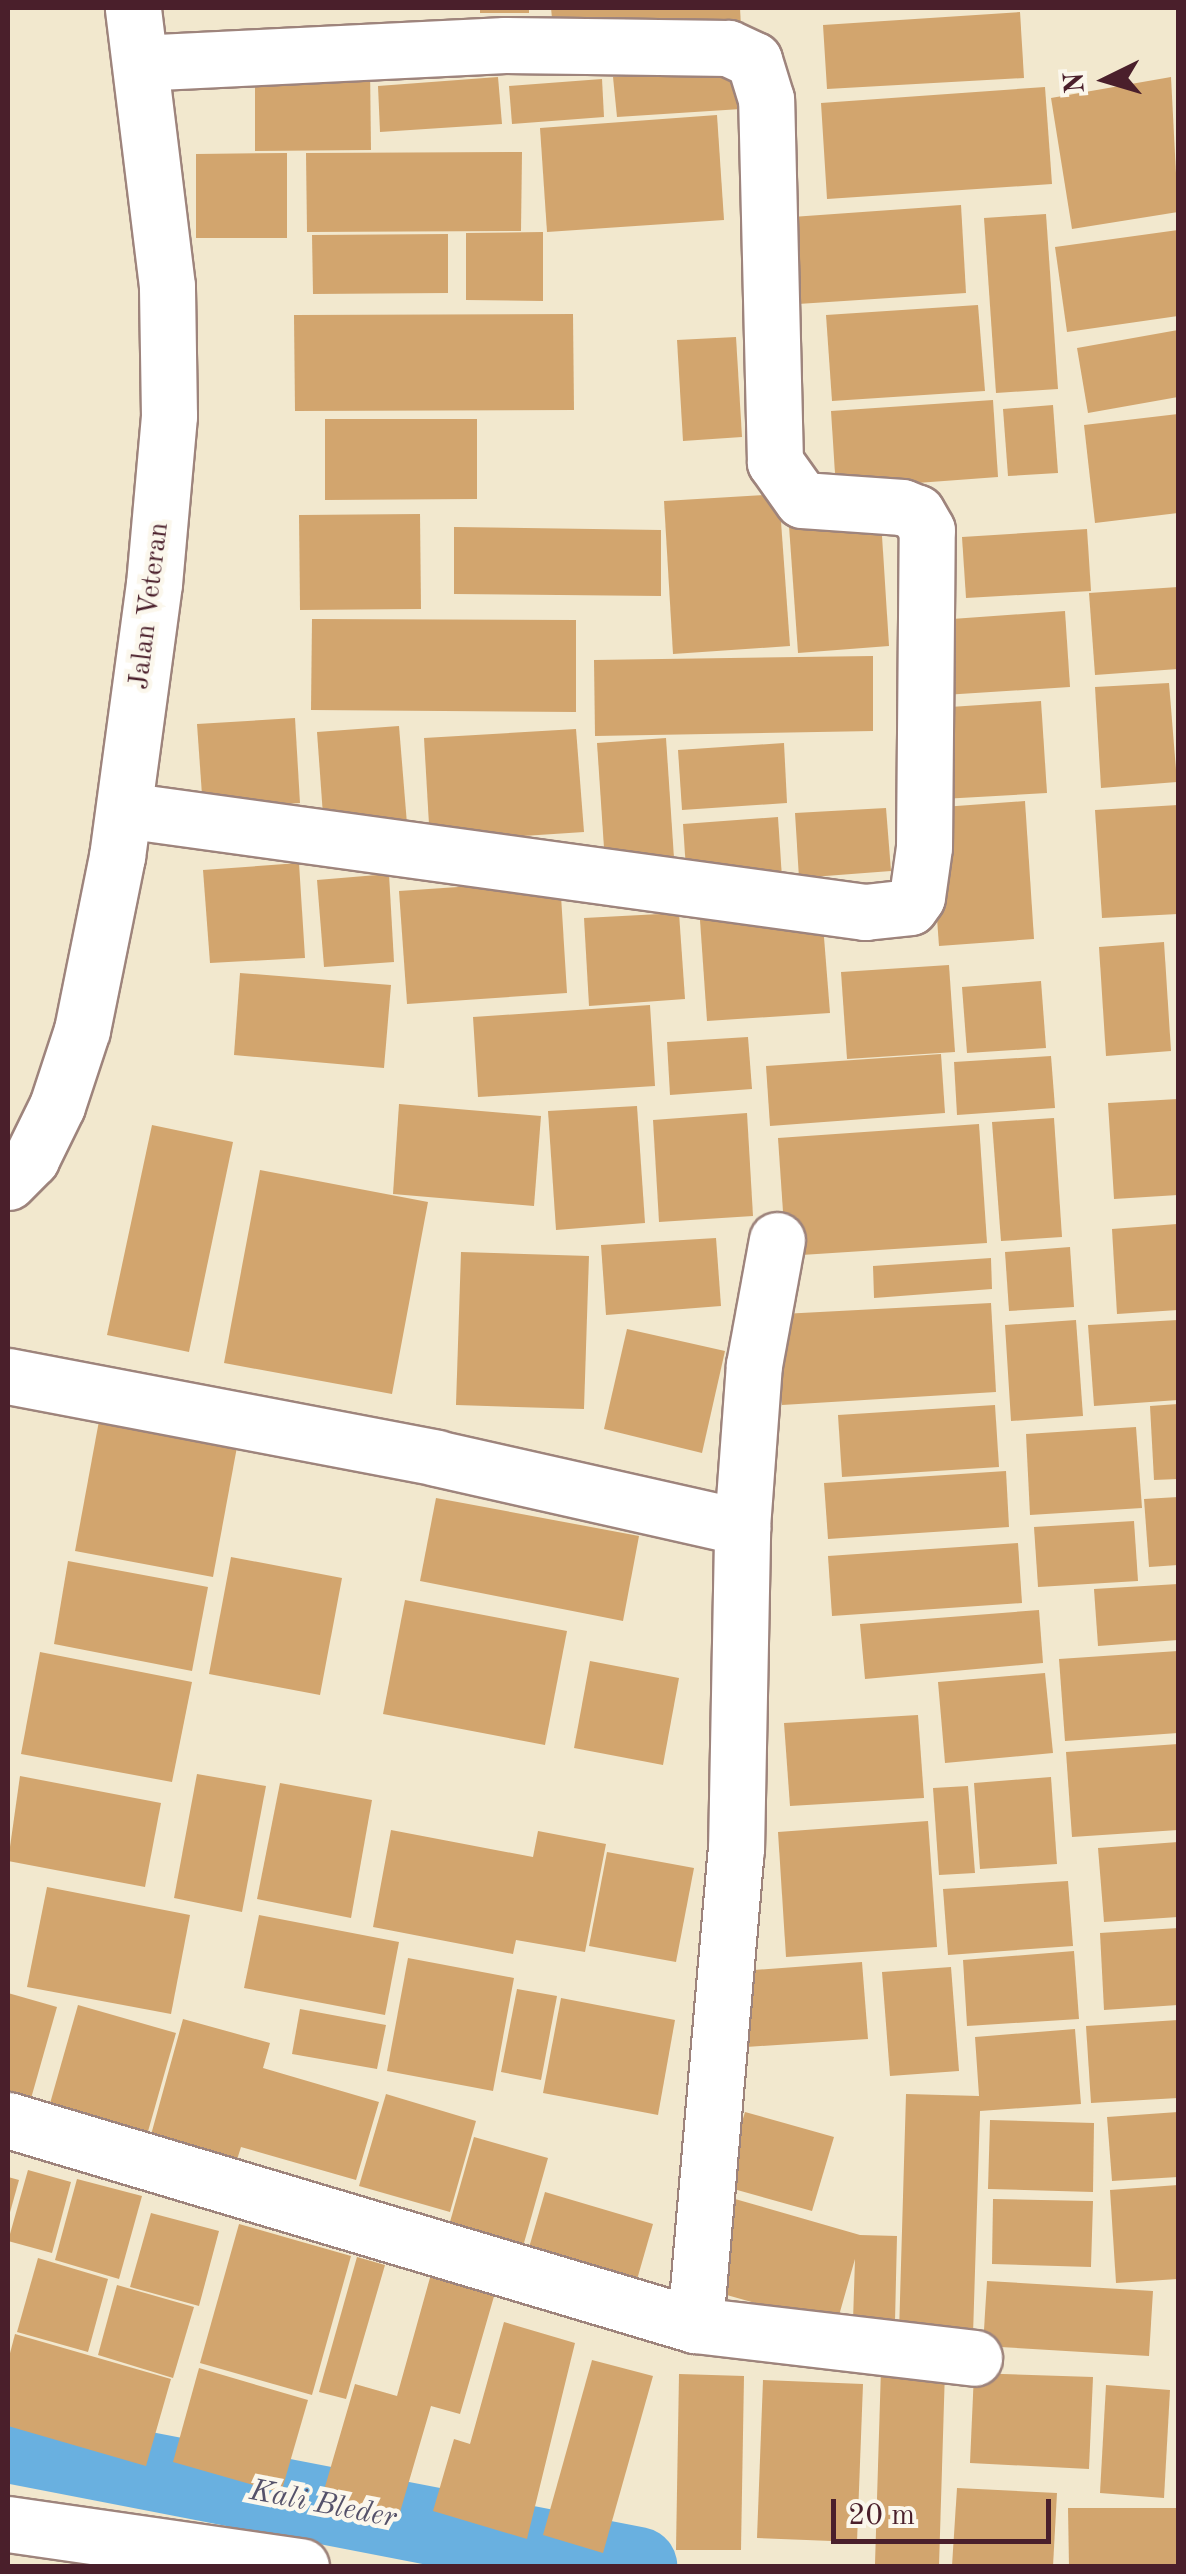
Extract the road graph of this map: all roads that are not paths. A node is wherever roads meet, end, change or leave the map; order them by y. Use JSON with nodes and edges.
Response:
{"nodes":[{"id":1,"x":132,"y":8,"type":"edge"},
{"id":2,"x":142,"y":64,"type":"junction"},
{"id":3,"x":124,"y":810,"type":"junction"},
{"id":4,"x":8,"y":1182,"type":"edge"},
{"id":5,"x":777,"y":1240,"type":"dead end"},
{"id":6,"x":8,"y":1376,"type":"edge"},
{"id":7,"x":742,"y":1527,"type":"junction"},
{"id":8,"x":8,"y":2120,"type":"edge"},
{"id":9,"x":695,"y":2325,"type":"junction"},
{"id":10,"x":974,"y":2358,"type":"dead end"},
{"id":11,"x":8,"y":2524,"type":"edge"},
{"id":12,"x":301,"y":2566,"type":"edge"}],
"edges":[{"from":1,"to":2,"type":"street","name":"Jalan Veteran"},
{"from":2,"to":3,"type":"street","name":"Jalan Veteran"},
{"from":2,"to":3,"type":"street"},
{"from":3,"to":4,"type":"street","name":"Jalan Veteran"},
{"from":5,"to":7,"type":"street"},
{"from":6,"to":7,"type":"street"},
{"from":7,"to":9,"type":"street"},
{"from":8,"to":9,"type":"street"},
{"from":9,"to":10,"type":"street"},
{"from":11,"to":12,"type":"street"}]}
